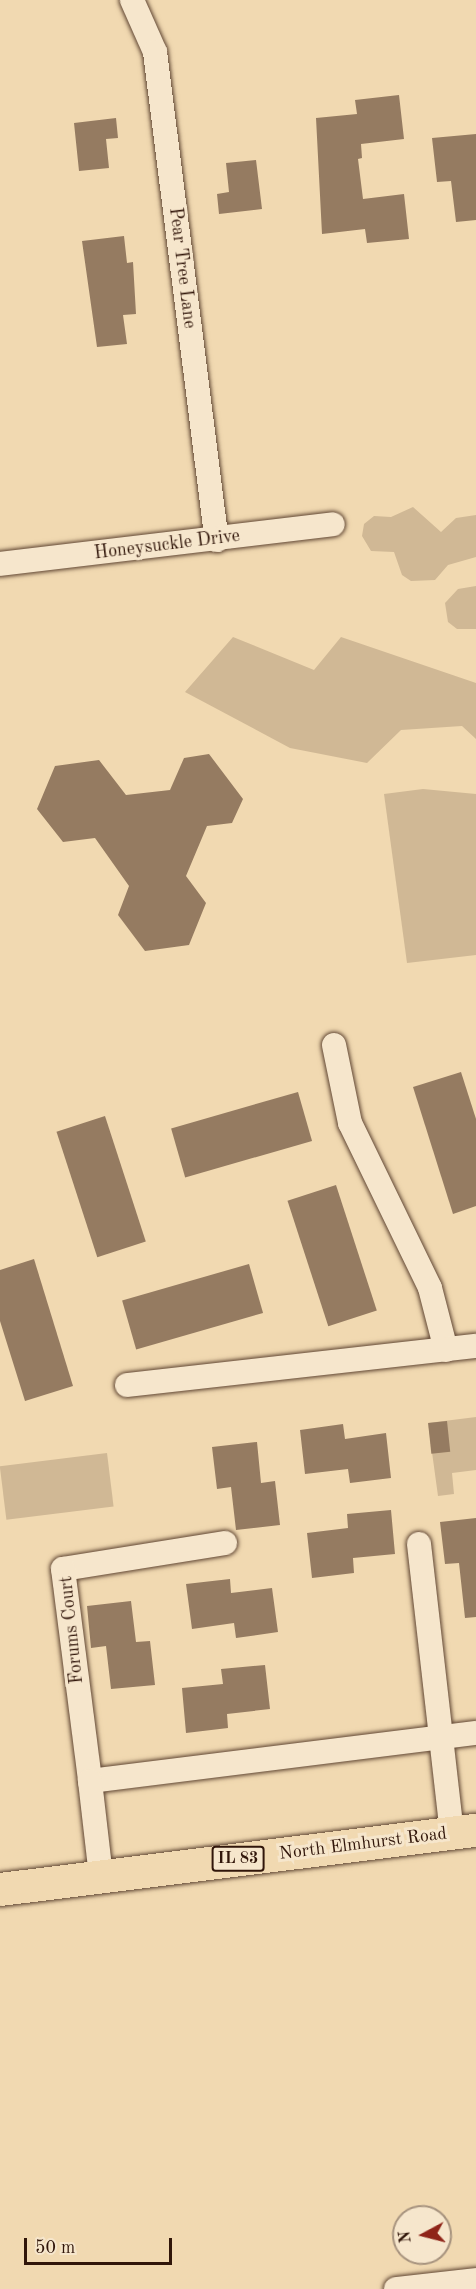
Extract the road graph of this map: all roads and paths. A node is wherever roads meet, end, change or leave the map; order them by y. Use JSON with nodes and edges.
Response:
{"nodes":[{"id":1,"x":132,"y":0,"type":"edge"},
{"id":2,"x":333,"y":524,"type":"dead end"},
{"id":3,"x":218,"y":540,"type":"junction"},
{"id":4,"x":0,"y":564,"type":"edge"},
{"id":5,"x":334,"y":1045,"type":"dead end"},
{"id":6,"x":476,"y":1346,"type":"edge"},
{"id":7,"x":446,"y":1350,"type":"junction"},
{"id":8,"x":127,"y":1385,"type":"dead end"},
{"id":9,"x":225,"y":1543,"type":"dead end"},
{"id":10,"x":418,"y":1544,"type":"dead end"},
{"id":11,"x":476,"y":1733,"type":"edge"},
{"id":12,"x":442,"y":1737,"type":"junction"},
{"id":13,"x":90,"y":1781,"type":"junction"},
{"id":14,"x":464,"y":1831,"type":"edge"},
{"id":15,"x":101,"y":1876,"type":"junction"},
{"id":16,"x":0,"y":1889,"type":"edge"},
{"id":17,"x":476,"y":2280,"type":"edge"},
{"id":18,"x":396,"y":2289,"type":"edge"}],
"edges":[{"from":1,"to":3,"type":"street","name":"Pear Tree Lane"},
{"from":2,"to":3,"type":"street","name":"Honeysuckle Drive"},
{"from":3,"to":4,"type":"street","name":"Honeysuckle Drive"},
{"from":5,"to":7,"type":"street"},
{"from":6,"to":7,"type":"street"},
{"from":7,"to":8,"type":"street"},
{"from":9,"to":13,"type":"street","name":"Forums Court"},
{"from":10,"to":12,"type":"street"},
{"from":11,"to":12,"type":"street"},
{"from":12,"to":13,"type":"street"},
{"from":12,"to":14,"type":"street"},
{"from":13,"to":15,"type":"street","name":"Forums Court"},
{"from":14,"to":15,"type":"main road","name":"North Elmhurst Road","number":"IL 83"},
{"from":15,"to":16,"type":"main road","name":"North Elmhurst Road","number":"IL 83"},
{"from":17,"to":18,"type":"street"}]}
